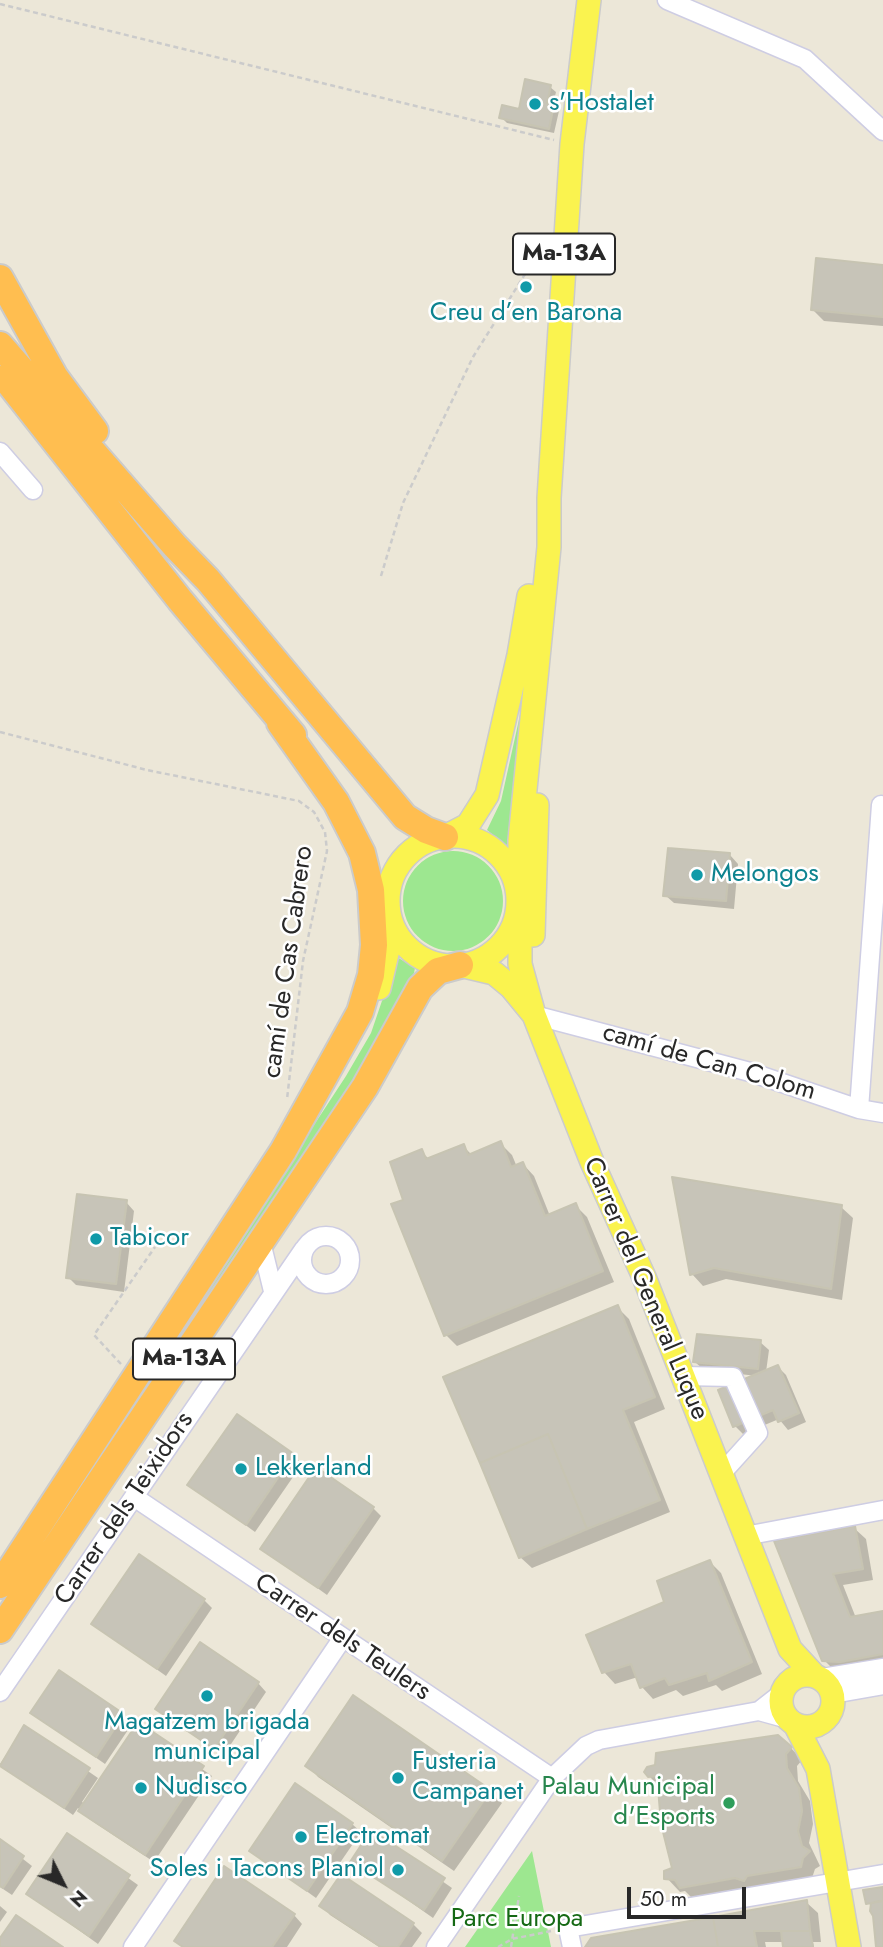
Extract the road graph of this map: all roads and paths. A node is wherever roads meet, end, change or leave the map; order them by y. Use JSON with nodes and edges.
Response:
{"nodes":[{"id":1,"x":667,"y":0,"type":"edge"},
{"id":2,"x":0,"y":4,"type":"edge"},
{"id":3,"x":588,"y":6,"type":"edge"},
{"id":4,"x":883,"y":131,"type":"edge"},
{"id":5,"x":572,"y":144,"type":"junction"},
{"id":6,"x":564,"y":256,"type":"junction"},
{"id":7,"x":0,"y":278,"type":"edge"},
{"id":8,"x":0,"y":345,"type":"edge"},
{"id":9,"x":0,"y":371,"type":"edge"},
{"id":10,"x":0,"y":396,"type":"edge"},
{"id":11,"x":0,"y":452,"type":"edge"},
{"id":12,"x":33,"y":490,"type":"dead end"},
{"id":13,"x":549,"y":498,"type":"junction"},
{"id":14,"x":549,"y":547,"type":"junction"},
{"id":15,"x":381,"y":576,"type":"dead end"},
{"id":16,"x":208,"y":580,"type":"junction"},
{"id":17,"x":180,"y":600,"type":"junction"},
{"id":18,"x":280,"y":723,"type":"junction"},
{"id":19,"x":0,"y":732,"type":"edge"},
{"id":20,"x":881,"y":805,"type":"edge"},
{"id":21,"x":445,"y":837,"type":"junction"},
{"id":22,"x":389,"y":903,"type":"junction"},
{"id":23,"x":518,"y":905,"type":"junction"},
{"id":24,"x":460,"y":965,"type":"junction"},
{"id":25,"x":534,"y":1015,"type":"junction"},
{"id":26,"x":287,"y":1100,"type":"dead end"},
{"id":27,"x":859,"y":1109,"type":"junction"},
{"id":28,"x":883,"y":1113,"type":"edge"},
{"id":29,"x":292,"y":1136,"type":"junction"},
{"id":30,"x":261,"y":1242,"type":"junction"},
{"id":31,"x":155,"y":1247,"type":"dead end"},
{"id":32,"x":304,"y":1249,"type":"junction"},
{"id":33,"x":316,"y":1283,"type":"junction"},
{"id":34,"x":273,"y":1291,"type":"junction"},
{"id":35,"x":683,"y":1376,"type":"junction"},
{"id":36,"x":135,"y":1379,"type":"junction"},
{"id":37,"x":721,"y":1474,"type":"junction"},
{"id":38,"x":134,"y":1497,"type":"junction"},
{"id":39,"x":883,"y":1510,"type":"edge"},
{"id":40,"x":745,"y":1536,"type":"junction"},
{"id":41,"x":0,"y":1585,"type":"edge"},
{"id":42,"x":0,"y":1630,"type":"edge"},
{"id":43,"x":342,"y":1639,"type":"junction"},
{"id":44,"x":790,"y":1649,"type":"junction"},
{"id":45,"x":883,"y":1668,"type":"edge"},
{"id":46,"x":883,"y":1685,"type":"edge"},
{"id":47,"x":783,"y":1690,"type":"junction"},
{"id":48,"x":0,"y":1692,"type":"edge"},
{"id":49,"x":826,"y":1694,"type":"junction"},
{"id":50,"x":883,"y":1697,"type":"edge"},
{"id":51,"x":759,"y":1711,"type":"junction"},
{"id":52,"x":791,"y":1721,"type":"junction"},
{"id":53,"x":818,"y":1769,"type":"junction"},
{"id":54,"x":552,"y":1778,"type":"junction"},
{"id":55,"x":883,"y":1874,"type":"edge"},
{"id":56,"x":837,"y":1882,"type":"junction"},
{"id":57,"x":519,"y":1896,"type":"dead end"},
{"id":58,"x":568,"y":1928,"type":"junction"},
{"id":59,"x":512,"y":1939,"type":"junction"},
{"id":60,"x":133,"y":1947,"type":"edge"},
{"id":61,"x":436,"y":1947,"type":"edge"},
{"id":62,"x":498,"y":1947,"type":"edge"},
{"id":63,"x":510,"y":1947,"type":"edge"},
{"id":64,"x":572,"y":1947,"type":"edge"},
{"id":65,"x":849,"y":1947,"type":"edge"}],
"edges":[{"from":1,"to":4,"type":"street"},
{"from":2,"to":5,"type":"path"},
{"from":3,"to":5,"type":"main road","number":"Ma-13A"},
{"from":5,"to":6,"type":"main road","number":"Ma-13A"},
{"from":6,"to":13,"type":"main road","number":"Ma-13A"},
{"from":6,"to":15,"type":"path"},
{"from":7,"to":16,"type":"highway"},
{"from":8,"to":16,"type":"highway"},
{"from":9,"to":17,"type":"highway"},
{"from":10,"to":17,"type":"highway"},
{"from":11,"to":12,"type":"street"},
{"from":13,"to":14,"type":"main road","number":"Ma-13A"},
{"from":13,"to":21,"type":"main road","number":"Ma-13A"},
{"from":14,"to":23,"type":"main road","number":"Ma-13A"},
{"from":14,"to":25,"type":"main road"},
{"from":16,"to":21,"type":"highway"},
{"from":17,"to":18,"type":"highway"},
{"from":18,"to":22,"type":"highway"},
{"from":18,"to":29,"type":"highway"},
{"from":19,"to":26,"type":"path","name":"camí de Cas Cabrero"},
{"from":20,"to":27,"type":"street"},
{"from":21,"to":22,"type":"main road","number":"Ma-13A"},
{"from":21,"to":23,"type":"main road"},
{"from":22,"to":24,"type":"main road"},
{"from":22,"to":29,"type":"main road","number":"Ma-13A"},
{"from":23,"to":24,"type":"main road","number":"Ma-13A"},
{"from":23,"to":25,"type":"main road"},
{"from":24,"to":25,"type":"main road","name":"Carrer del General Luque"},
{"from":24,"to":30,"type":"highway","number":"Ma-13A"},
{"from":25,"to":27,"type":"street","name":"camí de Can Colom"},
{"from":25,"to":35,"type":"main road","name":"Carrer del General Luque"},
{"from":27,"to":28,"type":"street","name":"camí de Can Colom"},
{"from":29,"to":36,"type":"highway","number":"Ma-13A"},
{"from":30,"to":34,"type":"street"},
{"from":30,"to":42,"type":"highway","number":"Ma-13A"},
{"from":31,"to":36,"type":"path"},
{"from":32,"to":33,"type":"street"},
{"from":32,"to":33,"type":"street"},
{"from":32,"to":34,"type":"street","name":"Carrer dels Teixidors"},
{"from":33,"to":34,"type":"street"},
{"from":34,"to":38,"type":"street","name":"Carrer dels Teixidors"},
{"from":35,"to":37,"type":"main road","name":"Carrer del General Luque"},
{"from":35,"to":37,"type":"street"},
{"from":36,"to":41,"type":"highway","number":"Ma-13A"},
{"from":37,"to":40,"type":"main road","name":"Carrer del General Luque"},
{"from":38,"to":43,"type":"street","name":"Carrer dels Teulers"},
{"from":38,"to":48,"type":"street","name":"Carrer dels Teixidors"},
{"from":39,"to":40,"type":"street"},
{"from":40,"to":44,"type":"main road","name":"Carrer del General Luque"},
{"from":43,"to":54,"type":"street","name":"Carrer dels Teulers"},
{"from":43,"to":60,"type":"street"},
{"from":44,"to":47,"type":"main road"},
{"from":44,"to":49,"type":"main road","name":"Carrer del General Luque"},
{"from":45,"to":49,"type":"street"},
{"from":46,"to":49,"type":"street"},
{"from":47,"to":49,"type":"main road"},
{"from":47,"to":51,"type":"street"},
{"from":47,"to":52,"type":"main road"},
{"from":49,"to":50,"type":"street"},
{"from":49,"to":52,"type":"main road"},
{"from":49,"to":53,"type":"main road"},
{"from":51,"to":52,"type":"street"},
{"from":51,"to":54,"type":"street"},
{"from":52,"to":53,"type":"main road"},
{"from":53,"to":56,"type":"main road"},
{"from":54,"to":61,"type":"street"},
{"from":55,"to":56,"type":"street"},
{"from":56,"to":58,"type":"street"},
{"from":56,"to":65,"type":"main road"},
{"from":57,"to":59,"type":"path"},
{"from":58,"to":59,"type":"path"},
{"from":58,"to":64,"type":"street"},
{"from":59,"to":62,"type":"path"},
{"from":59,"to":63,"type":"path"}]}
